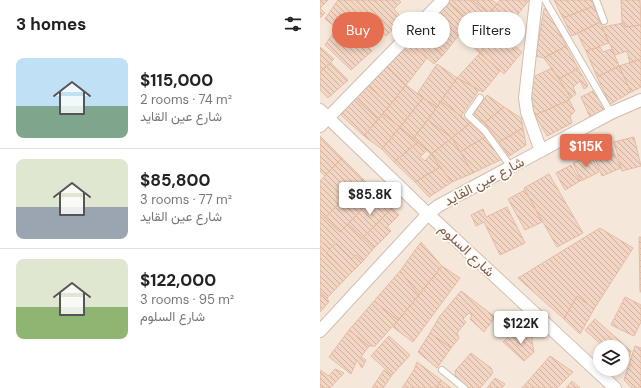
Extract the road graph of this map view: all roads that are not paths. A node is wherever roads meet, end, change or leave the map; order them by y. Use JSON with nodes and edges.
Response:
{"nodes":[{"id":1,"x":443,"y":0,"type":"edge"},
{"id":2,"x":536,"y":0,"type":"edge"},
{"id":3,"x":544,"y":0,"type":"edge"},
{"id":4,"x":596,"y":0,"type":"edge"},
{"id":5,"x":604,"y":21,"type":"dead end"},
{"id":6,"x":480,"y":98,"type":"dead end"},
{"id":7,"x":641,"y":100,"type":"edge"},
{"id":8,"x":611,"y":113,"type":"junction"},
{"id":9,"x":323,"y":118,"type":"edge"},
{"id":10,"x":541,"y":151,"type":"junction"},
{"id":11,"x":511,"y":167,"type":"junction"},
{"id":12,"x":428,"y":214,"type":"junction"},
{"id":13,"x":320,"y":331,"type":"edge"},
{"id":14,"x":442,"y":370,"type":"dead end"},
{"id":15,"x":464,"y":388,"type":"edge"},
{"id":16,"x":615,"y":388,"type":"edge"}],
"edges":[{"from":1,"to":9,"type":"street"},
{"from":2,"to":10,"type":"street"},
{"from":3,"to":8,"type":"lane"},
{"from":4,"to":5,"type":"lane"},
{"from":6,"to":11,"type":"lane"},
{"from":7,"to":8,"type":"street","name":"شارع عين القايد"},
{"from":8,"to":10,"type":"street","name":"شارع عين القايد"},
{"from":9,"to":12,"type":"street","name":"شارع السلوم"},
{"from":10,"to":11,"type":"street","name":"شارع عين القايد"},
{"from":11,"to":12,"type":"street","name":"شارع عين القايد"},
{"from":12,"to":13,"type":"street","name":"شارع عين القايد"},
{"from":12,"to":16,"type":"street","name":"شارع السلوم"},
{"from":14,"to":15,"type":"lane"}]}
